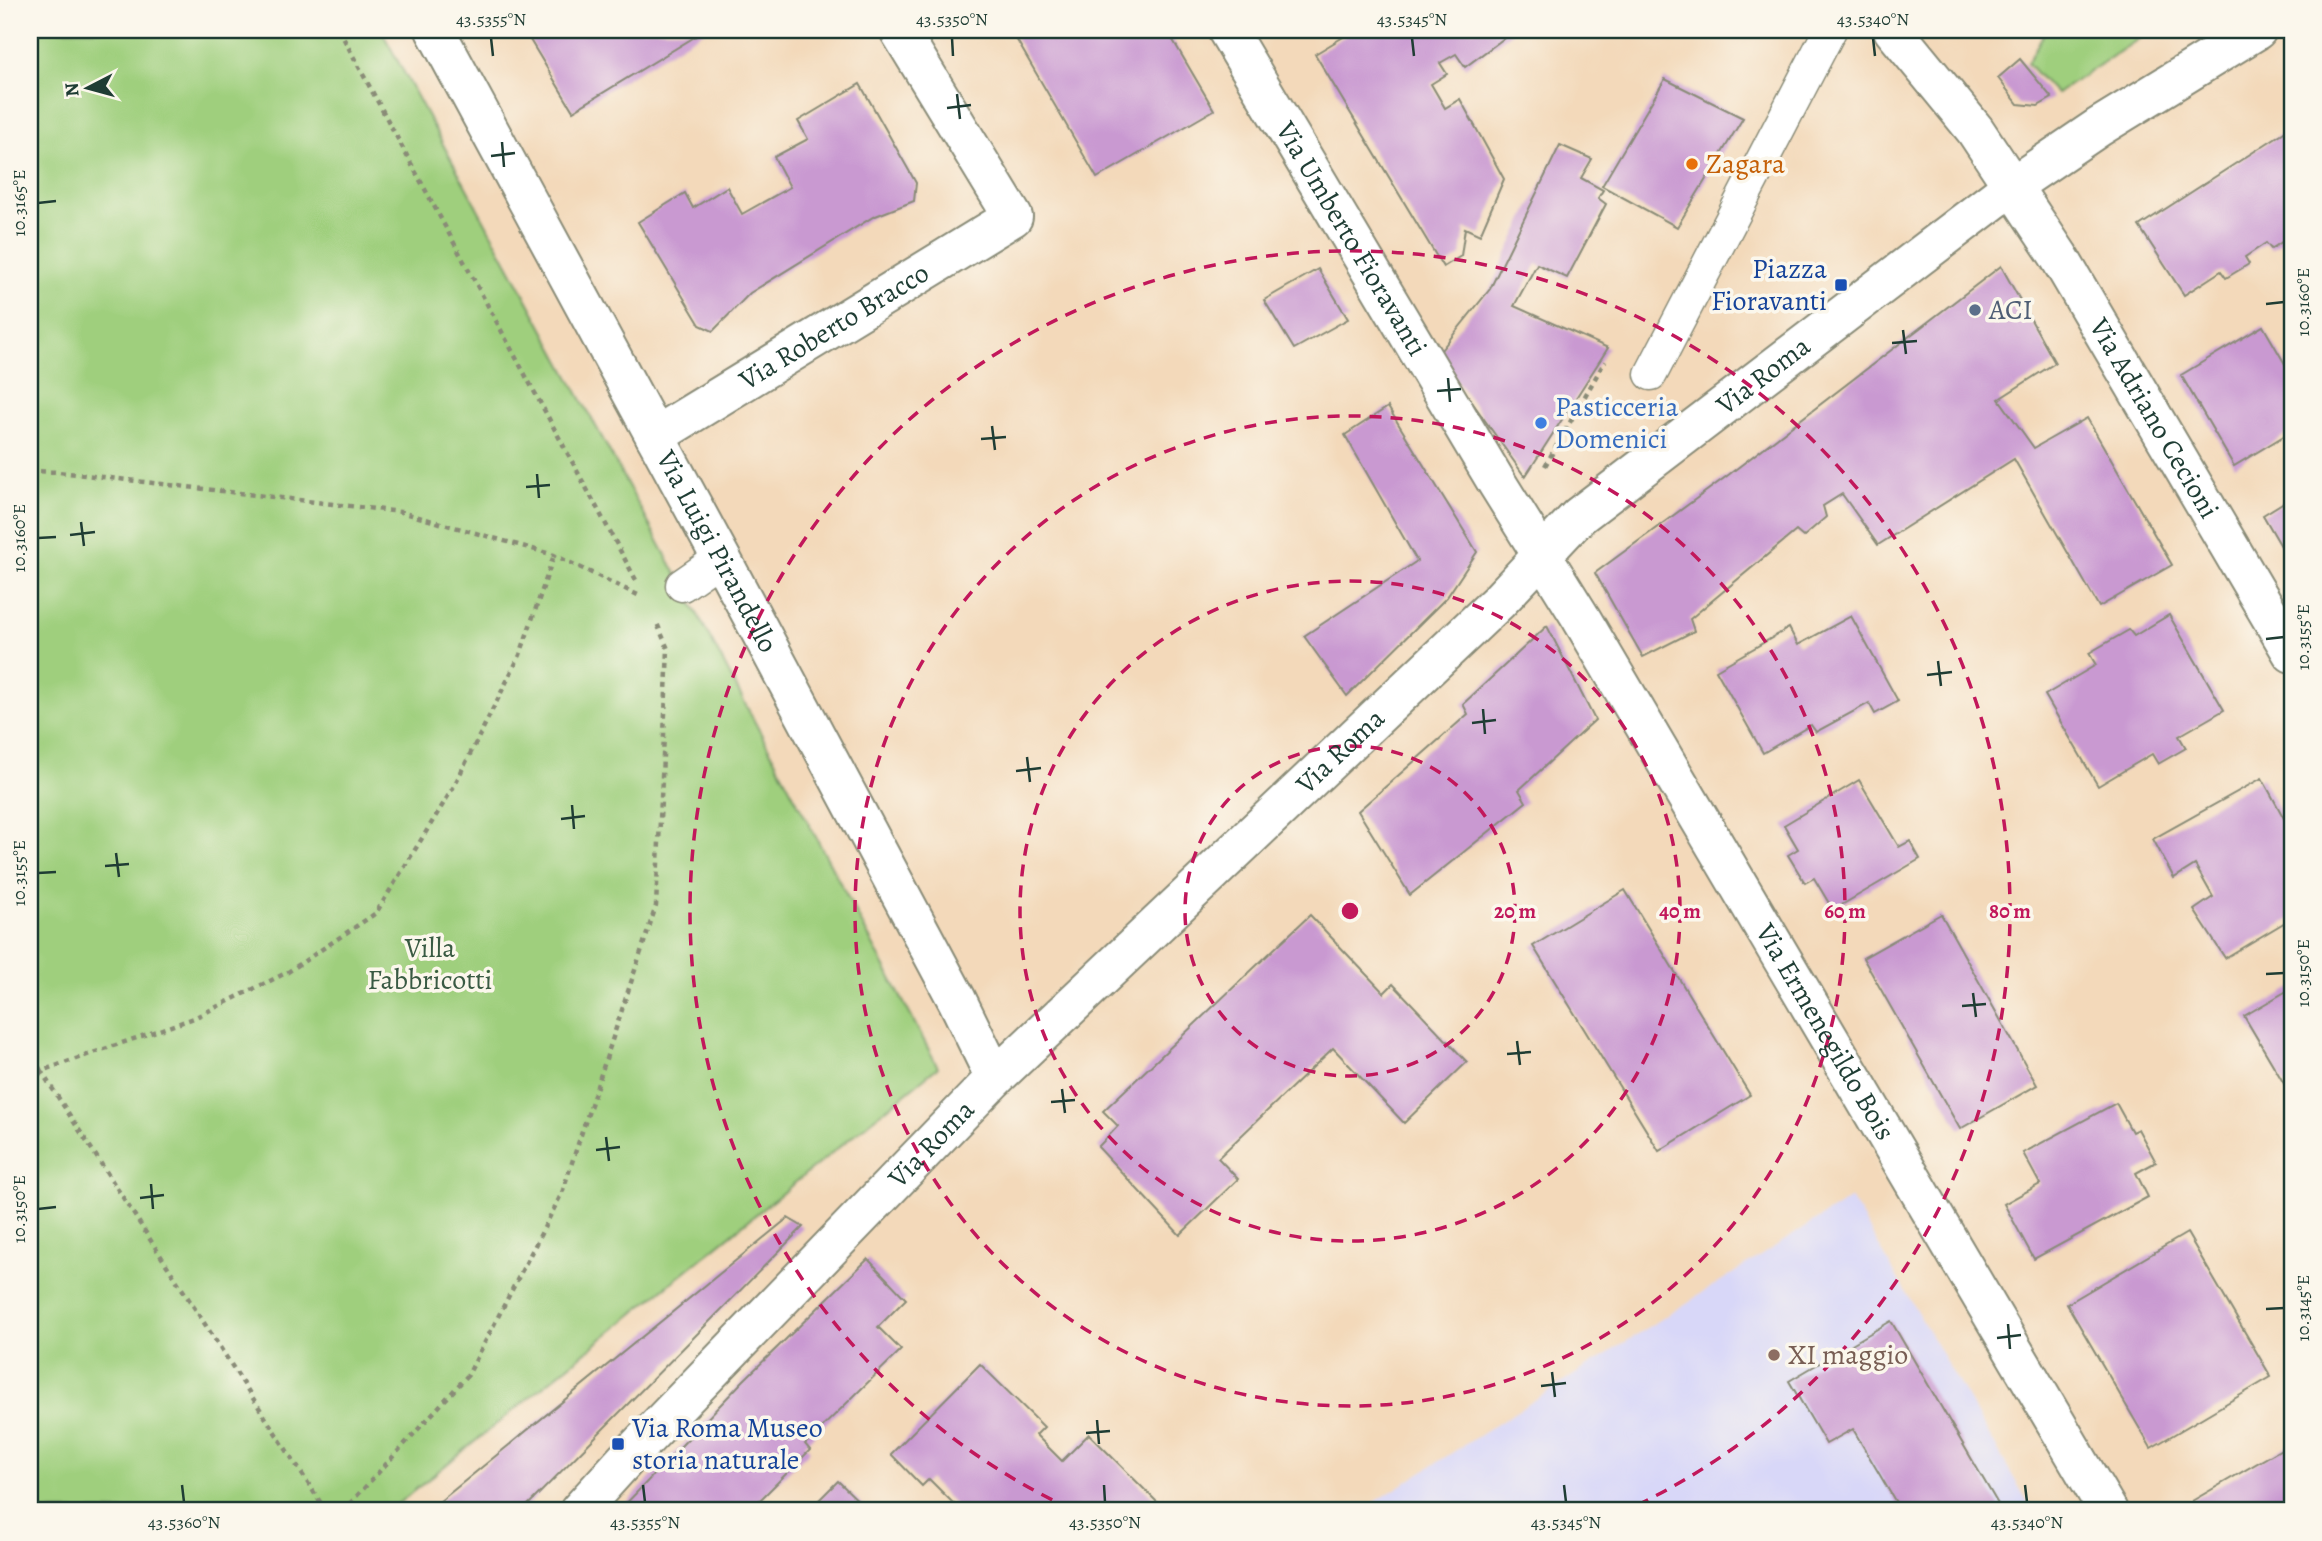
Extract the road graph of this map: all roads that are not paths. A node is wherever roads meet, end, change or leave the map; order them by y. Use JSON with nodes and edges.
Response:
{"nodes":[{"id":1,"x":435,"y":30,"type":"edge"},
{"id":2,"x":899,"y":30,"type":"edge"},
{"id":3,"x":1227,"y":30,"type":"edge"},
{"id":4,"x":1830,"y":30,"type":"edge"},
{"id":5,"x":1893,"y":30,"type":"edge"},
{"id":6,"x":2257,"y":30,"type":"edge"},
{"id":7,"x":2012,"y":186,"type":"junction"},
{"id":8,"x":1651,"y":374,"type":"road end"},
{"id":9,"x":655,"y":436,"type":"junction"},
{"id":10,"x":1543,"y":554,"type":"junction"},
{"id":11,"x":721,"y":558,"type":"junction"},
{"id":12,"x":682,"y":585,"type":"road end"},
{"id":13,"x":2292,"y":653,"type":"edge"},
{"id":14,"x":995,"y":1078,"type":"junction"},
{"id":15,"x":579,"y":1511,"type":"edge"},
{"id":16,"x":2108,"y":1511,"type":"edge"}],
"edges":[{"from":1,"to":9,"type":"street","name":"Via Luigi Pirandello"},
{"from":2,"to":9,"type":"street","name":"Via Roberto Bracco"},
{"from":3,"to":10,"type":"street","name":"Via Umberto Fioravanti"},
{"from":4,"to":8,"type":"lane"},
{"from":5,"to":7,"type":"street"},
{"from":6,"to":7,"type":"street","name":"Via Roma"},
{"from":7,"to":10,"type":"street","name":"Via Roma"},
{"from":7,"to":13,"type":"street","name":"Via Adriano Cecioni"},
{"from":9,"to":11,"type":"street","name":"Via Luigi Pirandello"},
{"from":10,"to":14,"type":"street","name":"Via Roma"},
{"from":10,"to":16,"type":"street","name":"Via Ermenegildo Bois"},
{"from":11,"to":12,"type":"lane"},
{"from":11,"to":14,"type":"street","name":"Via Luigi Pirandello"},
{"from":14,"to":15,"type":"street","name":"Via Roma"}]}
